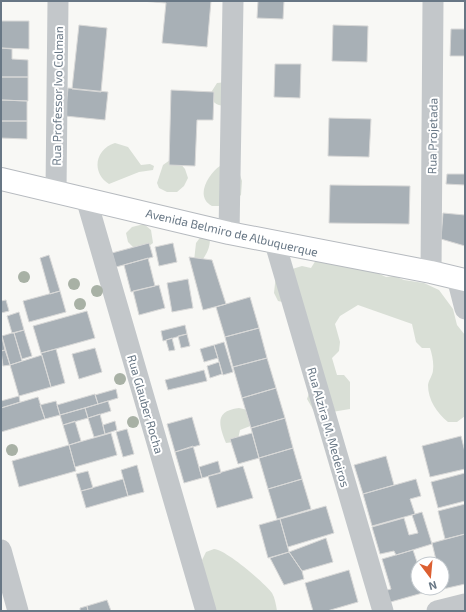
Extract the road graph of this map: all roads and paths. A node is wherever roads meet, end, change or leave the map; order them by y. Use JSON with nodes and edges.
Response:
{"nodes":[{"id":1,"x":58,"y":1,"type":"edge"},
{"id":2,"x":233,"y":1,"type":"edge"},
{"id":3,"x":433,"y":1,"type":"edge"},
{"id":4,"x":1,"y":179,"type":"edge"},
{"id":5,"x":56,"y":192,"type":"junction"},
{"id":6,"x":86,"y":198,"type":"junction"},
{"id":7,"x":229,"y":233,"type":"junction"},
{"id":8,"x":275,"y":243,"type":"junction"},
{"id":9,"x":430,"y":272,"type":"junction"},
{"id":10,"x":461,"y":279,"type":"edge"},
{"id":11,"x":465,"y":309,"type":"edge"},
{"id":12,"x":1,"y":550,"type":"edge"},
{"id":13,"x":465,"y":604,"type":"edge"},
{"id":14,"x":18,"y":611,"type":"edge"},
{"id":15,"x":206,"y":611,"type":"edge"},
{"id":16,"x":383,"y":611,"type":"edge"},
{"id":17,"x":437,"y":611,"type":"edge"}],
"edges":[{"from":1,"to":5,"type":"street","name":"Rua Professor Ivo Colman"},
{"from":2,"to":7,"type":"street"},
{"from":3,"to":9,"type":"street","name":"Rua Projetada"},
{"from":4,"to":5,"type":"main road","name":"Avenida Belmiro de Albuquerque"},
{"from":5,"to":6,"type":"main road","name":"Avenida Belmiro de Albuquerque"},
{"from":6,"to":7,"type":"main road","name":"Avenida Belmiro de Albuquerque"},
{"from":6,"to":15,"type":"street","name":"Rua Glauber Rocha"},
{"from":7,"to":8,"type":"main road","name":"Avenida Belmiro de Albuquerque"},
{"from":8,"to":9,"type":"main road","name":"Avenida Belmiro de Albuquerque"},
{"from":8,"to":16,"type":"street","name":"Rua Alzira M. Medeiros"},
{"from":9,"to":10,"type":"main road","name":"Avenida Belmiro de Albuquerque"},
{"from":10,"to":11,"type":"street"},
{"from":12,"to":14,"type":"street"},
{"from":13,"to":17,"type":"street"}]}
